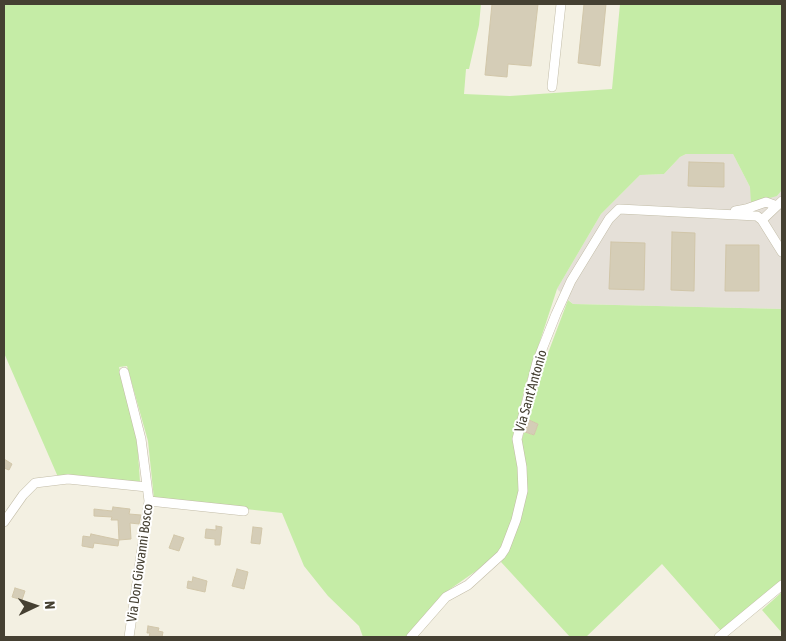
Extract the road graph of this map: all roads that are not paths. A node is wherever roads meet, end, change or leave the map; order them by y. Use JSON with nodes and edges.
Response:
{"nodes":[{"id":1,"x":561,"y":4,"type":"edge"},
{"id":2,"x":552,"y":87,"type":"dead end"},
{"id":3,"x":780,"y":203,"type":"edge"},
{"id":4,"x":755,"y":205,"type":"junction"},
{"id":5,"x":720,"y":214,"type":"junction"},
{"id":6,"x":759,"y":218,"type":"junction"},
{"id":7,"x":782,"y":252,"type":"edge"},
{"id":8,"x":124,"y":372,"type":"dead end"},
{"id":9,"x":147,"y":487,"type":"junction"},
{"id":10,"x":149,"y":501,"type":"junction"},
{"id":11,"x":244,"y":511,"type":"dead end"},
{"id":12,"x":4,"y":522,"type":"edge"},
{"id":13,"x":782,"y":584,"type":"edge"},
{"id":14,"x":129,"y":637,"type":"edge"},
{"id":15,"x":411,"y":637,"type":"edge"},
{"id":16,"x":719,"y":637,"type":"edge"}],
"edges":[{"from":1,"to":2,"type":"street"},
{"from":3,"to":4,"type":"street"},
{"from":3,"to":6,"type":"street"},
{"from":4,"to":5,"type":"street"},
{"from":4,"to":6,"type":"street"},
{"from":5,"to":6,"type":"street"},
{"from":5,"to":15,"type":"street","name":"Via Sant'Antonio"},
{"from":6,"to":7,"type":"street"},
{"from":8,"to":9,"type":"street","name":"Via Don Giovanni Bosco"},
{"from":9,"to":10,"type":"street","name":"Via Don Giovanni Bosco"},
{"from":9,"to":12,"type":"street"},
{"from":10,"to":11,"type":"street"},
{"from":10,"to":14,"type":"street","name":"Via Don Giovanni Bosco"},
{"from":13,"to":16,"type":"street"}]}
